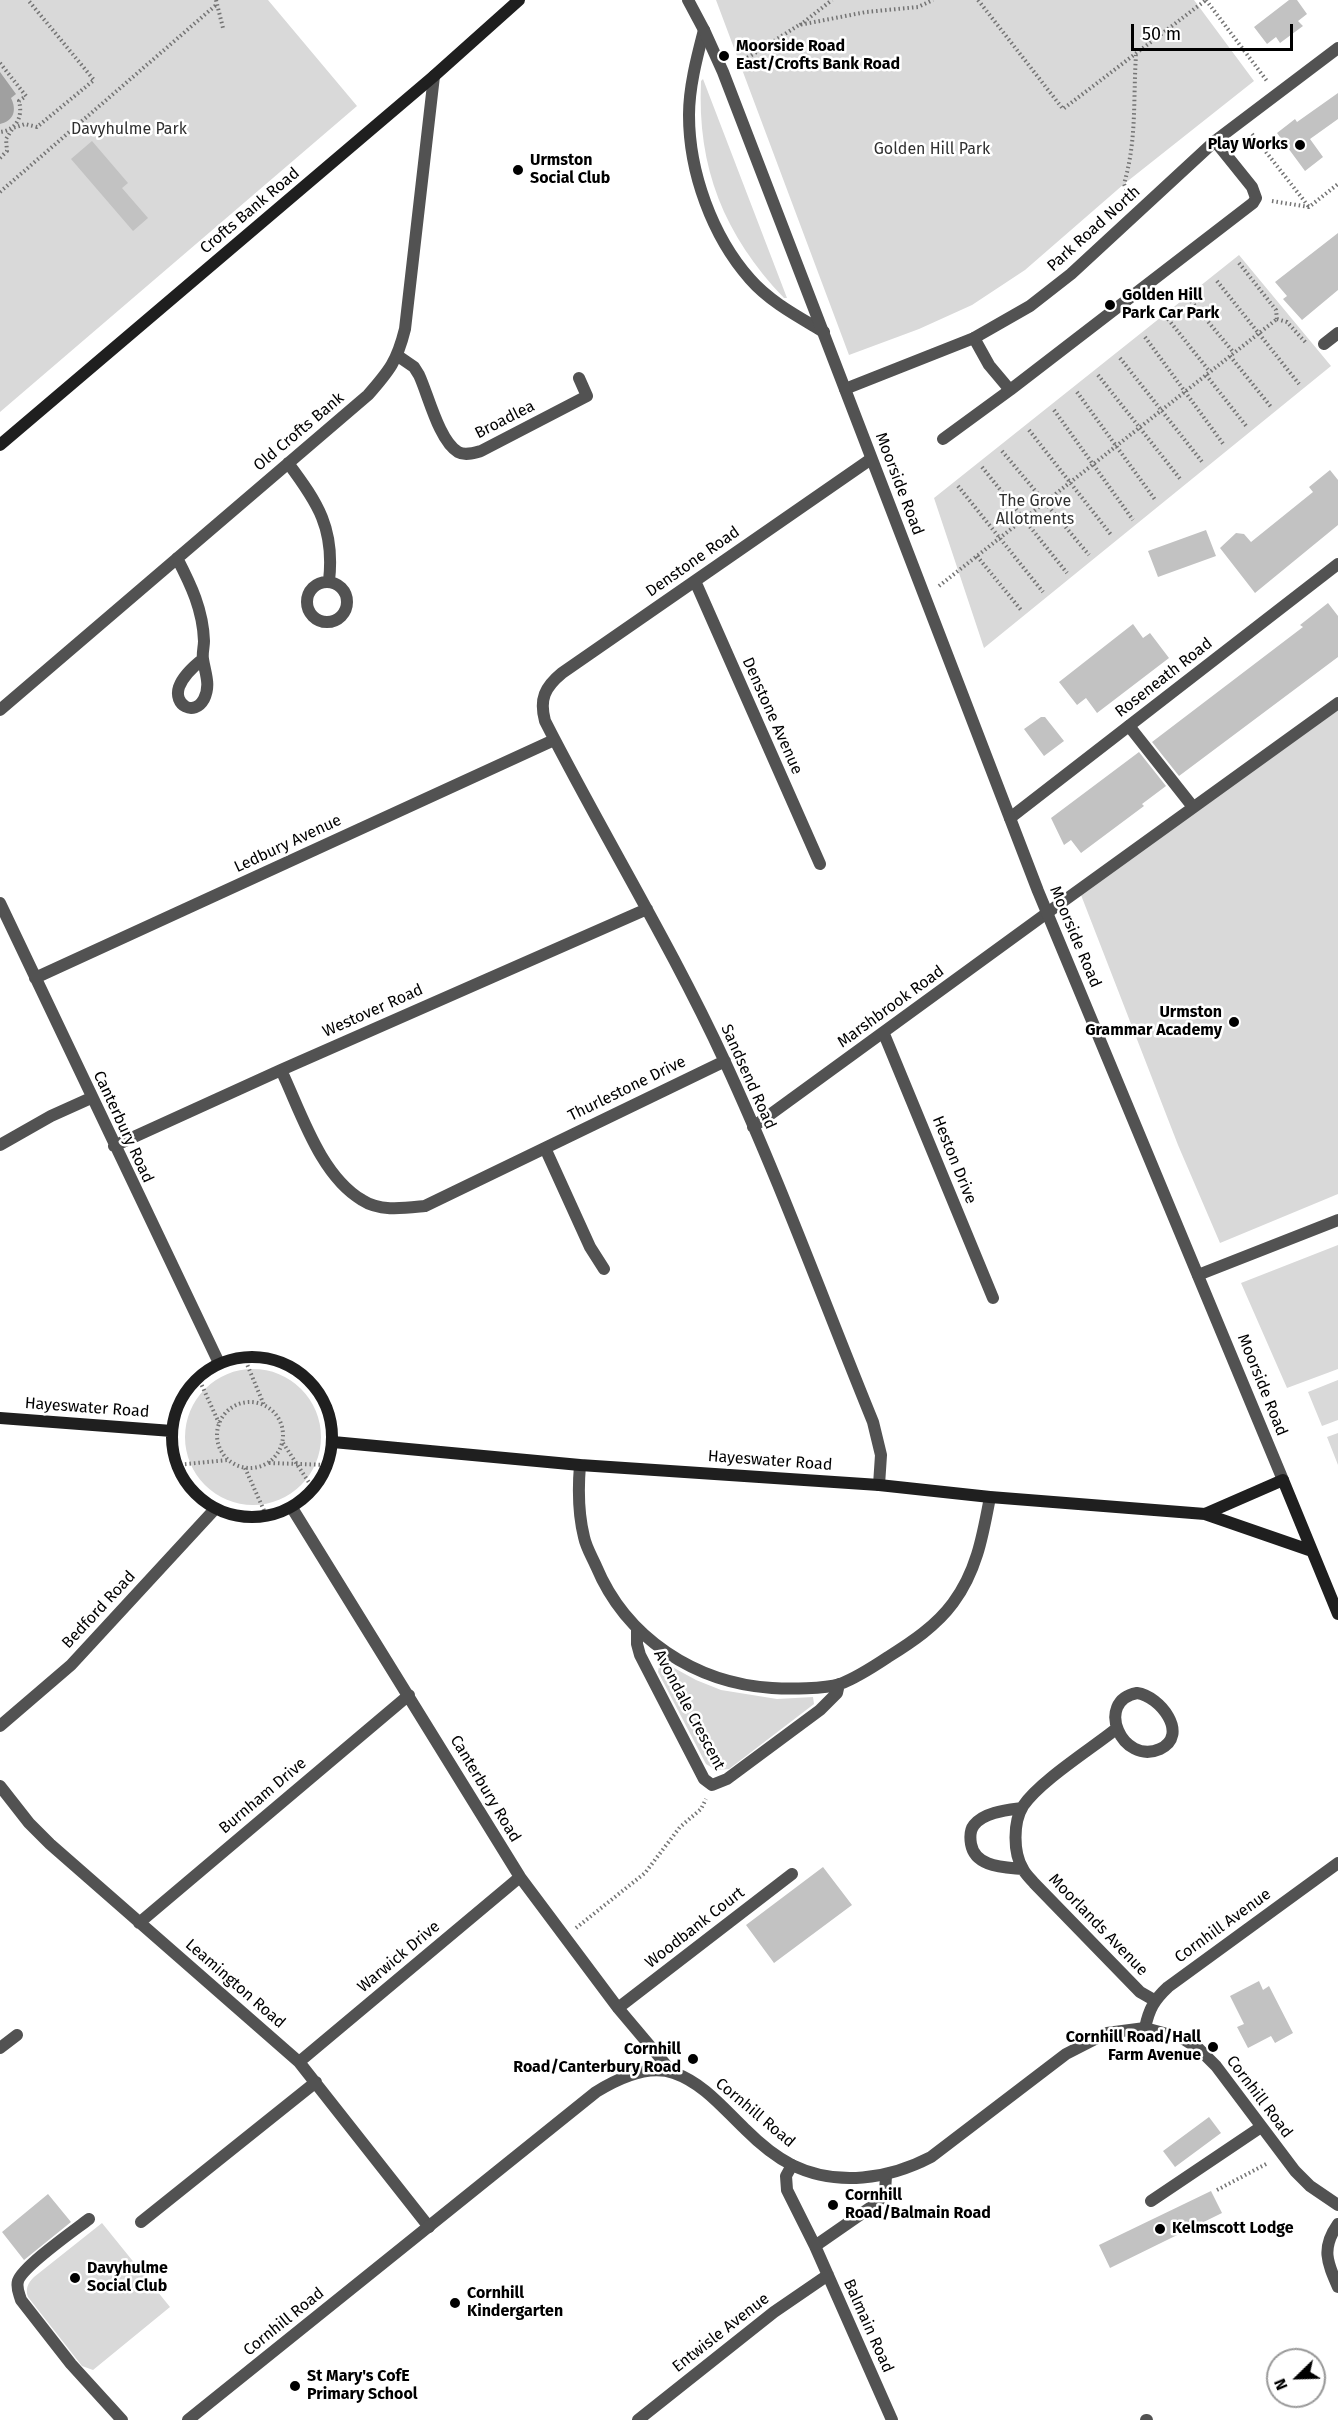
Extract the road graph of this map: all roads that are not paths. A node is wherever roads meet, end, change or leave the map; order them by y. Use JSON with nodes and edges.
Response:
{"nodes":[{"id":1,"x":519,"y":0,"type":"edge"},
{"id":2,"x":688,"y":0,"type":"edge"},
{"id":3,"x":704,"y":30,"type":"junction"},
{"id":4,"x":1338,"y":48,"type":"edge"},
{"id":5,"x":434,"y":76,"type":"junction"},
{"id":6,"x":1215,"y":141,"type":"junction"},
{"id":7,"x":824,"y":332,"type":"junction"},
{"id":8,"x":1338,"y":333,"type":"edge"},
{"id":9,"x":974,"y":338,"type":"junction"},
{"id":10,"x":1324,"y":344,"type":"road end"},
{"id":11,"x":398,"y":356,"type":"junction"},
{"id":12,"x":579,"y":378,"type":"dead end"},
{"id":13,"x":845,"y":389,"type":"junction"},
{"id":14,"x":1010,"y":390,"type":"junction"},
{"id":15,"x":943,"y":440,"type":"dead end"},
{"id":16,"x":0,"y":446,"type":"edge"},
{"id":17,"x":871,"y":459,"type":"junction"},
{"id":18,"x":288,"y":463,"type":"junction"},
{"id":19,"x":177,"y":558,"type":"junction"},
{"id":20,"x":1338,"y":564,"type":"edge"},
{"id":21,"x":328,"y":581,"type":"dead end"},
{"id":22,"x":695,"y":581,"type":"junction"},
{"id":23,"x":203,"y":659,"type":"dead end"},
{"id":24,"x":542,"y":700,"type":"joint"},
{"id":25,"x":1338,"y":703,"type":"edge"},
{"id":26,"x":0,"y":710,"type":"edge"},
{"id":27,"x":1129,"y":726,"type":"junction"},
{"id":28,"x":554,"y":740,"type":"junction"},
{"id":29,"x":1192,"y":807,"type":"junction"},
{"id":30,"x":1010,"y":818,"type":"junction"},
{"id":31,"x":820,"y":864,"type":"dead end"},
{"id":32,"x":0,"y":903,"type":"edge"},
{"id":33,"x":647,"y":909,"type":"junction"},
{"id":34,"x":1047,"y":913,"type":"junction"},
{"id":35,"x":35,"y":978,"type":"junction"},
{"id":36,"x":884,"y":1034,"type":"junction"},
{"id":37,"x":724,"y":1061,"type":"junction"},
{"id":38,"x":281,"y":1070,"type":"junction"},
{"id":39,"x":91,"y":1098,"type":"junction"},
{"id":40,"x":753,"y":1127,"type":"junction"},
{"id":41,"x":0,"y":1145,"type":"edge"},
{"id":42,"x":114,"y":1146,"type":"junction"},
{"id":43,"x":545,"y":1148,"type":"junction"},
{"id":44,"x":1338,"y":1220,"type":"edge"},
{"id":45,"x":604,"y":1269,"type":"dead end"},
{"id":46,"x":1198,"y":1275,"type":"junction"},
{"id":47,"x":993,"y":1298,"type":"dead end"},
{"id":48,"x":219,"y":1363,"type":"junction"},
{"id":49,"x":0,"y":1418,"type":"edge"},
{"id":50,"x":172,"y":1431,"type":"junction"},
{"id":51,"x":333,"y":1442,"type":"junction"},
{"id":52,"x":580,"y":1465,"type":"junction"},
{"id":53,"x":1283,"y":1480,"type":"junction"},
{"id":54,"x":879,"y":1485,"type":"junction"},
{"id":55,"x":990,"y":1497,"type":"junction"},
{"id":56,"x":292,"y":1508,"type":"junction"},
{"id":57,"x":215,"y":1509,"type":"junction"},
{"id":58,"x":1204,"y":1514,"type":"junction"},
{"id":59,"x":1312,"y":1551,"type":"junction"},
{"id":60,"x":1338,"y":1614,"type":"edge"},
{"id":61,"x":637,"y":1629,"type":"junction"},
{"id":62,"x":839,"y":1684,"type":"junction"},
{"id":63,"x":409,"y":1695,"type":"junction"},
{"id":64,"x":0,"y":1726,"type":"edge"},
{"id":65,"x":1116,"y":1730,"type":"junction"},
{"id":66,"x":0,"y":1786,"type":"edge"},
{"id":67,"x":1022,"y":1808,"type":"junction"},
{"id":68,"x":1338,"y":1863,"type":"edge"},
{"id":69,"x":1022,"y":1869,"type":"junction"},
{"id":70,"x":792,"y":1874,"type":"dead end"},
{"id":71,"x":520,"y":1877,"type":"junction"},
{"id":72,"x":139,"y":1923,"type":"junction"},
{"id":73,"x":1155,"y":2000,"type":"junction"},
{"id":74,"x":618,"y":2008,"type":"junction"},
{"id":75,"x":1145,"y":2028,"type":"junction"},
{"id":76,"x":17,"y":2035,"type":"dead end"},
{"id":77,"x":0,"y":2048,"type":"edge"},
{"id":78,"x":299,"y":2062,"type":"junction"},
{"id":79,"x":672,"y":2072,"type":"junction"},
{"id":80,"x":316,"y":2082,"type":"junction"},
{"id":81,"x":1261,"y":2127,"type":"junction"},
{"id":82,"x":792,"y":2165,"type":"junction"},
{"id":83,"x":886,"y":2176,"type":"junction"},
{"id":84,"x":1151,"y":2201,"type":"dead end"},
{"id":85,"x":1338,"y":2205,"type":"edge"},
{"id":86,"x":89,"y":2219,"type":"dead end"},
{"id":87,"x":141,"y":2222,"type":"dead end"},
{"id":88,"x":1338,"y":2224,"type":"edge"},
{"id":89,"x":429,"y":2227,"type":"junction"},
{"id":90,"x":815,"y":2246,"type":"junction"},
{"id":91,"x":824,"y":2278,"type":"junction"},
{"id":92,"x":1338,"y":2287,"type":"edge"},
{"id":93,"x":122,"y":2420,"type":"edge"},
{"id":94,"x":188,"y":2420,"type":"edge"},
{"id":95,"x":638,"y":2420,"type":"edge"},
{"id":96,"x":892,"y":2420,"type":"edge"}],
"edges":[{"from":1,"to":5,"type":"main road","name":"Crofts Bank Road"},
{"from":2,"to":3,"type":"street","name":"Moorside Road"},
{"from":3,"to":7,"type":"street","name":"Moorside Road"},
{"from":3,"to":7,"type":"street"},
{"from":4,"to":6,"type":"street","name":"Park Road North"},
{"from":5,"to":11,"type":"street","name":"Old Crofts Bank"},
{"from":5,"to":16,"type":"main road","name":"Crofts Bank Road"},
{"from":6,"to":9,"type":"street","name":"Park Road North"},
{"from":6,"to":14,"type":"street"},
{"from":7,"to":13,"type":"street","name":"Moorside Road"},
{"from":8,"to":10,"type":"street"},
{"from":9,"to":13,"type":"street","name":"Park Road North"},
{"from":9,"to":14,"type":"street"},
{"from":11,"to":12,"type":"street","name":"Broadlea"},
{"from":11,"to":18,"type":"street","name":"Old Crofts Bank"},
{"from":13,"to":17,"type":"street","name":"Moorside Road"},
{"from":14,"to":15,"type":"street"},
{"from":17,"to":22,"type":"street","name":"Denstone Road"},
{"from":17,"to":30,"type":"street","name":"Moorside Road"},
{"from":18,"to":19,"type":"street","name":"Old Crofts Bank"},
{"from":18,"to":21,"type":"street"},
{"from":19,"to":23,"type":"street"},
{"from":19,"to":26,"type":"street","name":"Old Crofts Bank"},
{"from":20,"to":27,"type":"street","name":"Roseneath Road"},
{"from":22,"to":24,"type":"street","name":"Denstone Road"},
{"from":22,"to":31,"type":"street","name":"Denstone Avenue"},
{"from":24,"to":28,"type":"street","name":"Sandsend Road"},
{"from":25,"to":29,"type":"street","name":"Marshbrook Road"},
{"from":27,"to":29,"type":"street"},
{"from":27,"to":30,"type":"street","name":"Roseneath Road"},
{"from":28,"to":33,"type":"street","name":"Sandsend Road"},
{"from":28,"to":35,"type":"street","name":"Ledbury Avenue"},
{"from":29,"to":34,"type":"street","name":"Marshbrook Road"},
{"from":30,"to":34,"type":"street","name":"Moorside Road"},
{"from":32,"to":35,"type":"street","name":"Canterbury Road"},
{"from":33,"to":37,"type":"street","name":"Sandsend Road"},
{"from":33,"to":38,"type":"street","name":"Westover Road"},
{"from":34,"to":36,"type":"street","name":"Marshbrook Road"},
{"from":34,"to":46,"type":"street","name":"Moorside Road"},
{"from":35,"to":39,"type":"street","name":"Canterbury Road"},
{"from":36,"to":40,"type":"street","name":"Marshbrook Road"},
{"from":36,"to":47,"type":"street","name":"Heston Drive"},
{"from":37,"to":40,"type":"street","name":"Sandsend Road"},
{"from":37,"to":43,"type":"street","name":"Thurlestone Drive"},
{"from":38,"to":42,"type":"street","name":"Westover Road"},
{"from":38,"to":43,"type":"street","name":"Thurlestone Drive"},
{"from":39,"to":41,"type":"street"},
{"from":39,"to":42,"type":"street","name":"Canterbury Road"},
{"from":40,"to":54,"type":"street","name":"Sandsend Road"},
{"from":42,"to":48,"type":"street","name":"Canterbury Road"},
{"from":43,"to":45,"type":"street"},
{"from":44,"to":46,"type":"street"},
{"from":46,"to":53,"type":"street","name":"Moorside Road"},
{"from":48,"to":50,"type":"main road"},
{"from":48,"to":51,"type":"main road"},
{"from":49,"to":50,"type":"main road","name":"Hayeswater Road"},
{"from":50,"to":57,"type":"main road"},
{"from":51,"to":52,"type":"main road","name":"Hayeswater Road"},
{"from":51,"to":56,"type":"main road"},
{"from":52,"to":54,"type":"main road","name":"Hayeswater Road"},
{"from":52,"to":61,"type":"street","name":"Avondale Crescent"},
{"from":53,"to":58,"type":"main road","name":"Hayeswater Road"},
{"from":53,"to":59,"type":"main road","name":"Moorside Road"},
{"from":54,"to":55,"type":"main road","name":"Hayeswater Road"},
{"from":55,"to":58,"type":"main road","name":"Hayeswater Road"},
{"from":55,"to":62,"type":"street","name":"Avondale Crescent"},
{"from":56,"to":57,"type":"main road"},
{"from":56,"to":63,"type":"street","name":"Canterbury Road"},
{"from":57,"to":64,"type":"street","name":"Bedford Road"},
{"from":58,"to":59,"type":"main road","name":"Hayeswater Road"},
{"from":59,"to":60,"type":"main road","name":"Moorside Road"},
{"from":61,"to":62,"type":"street","name":"Avondale Crescent"},
{"from":61,"to":62,"type":"street","name":"Avondale Crescent"},
{"from":63,"to":71,"type":"street","name":"Canterbury Road"},
{"from":63,"to":72,"type":"street","name":"Burnham Drive"},
{"from":65,"to":65,"type":"street"},
{"from":65,"to":67,"type":"street"},
{"from":66,"to":72,"type":"street","name":"Leamington Road"},
{"from":67,"to":69,"type":"street"},
{"from":67,"to":69,"type":"street"},
{"from":68,"to":73,"type":"street","name":"Cornhill Avenue"},
{"from":69,"to":73,"type":"street","name":"Moorlands Avenue"},
{"from":70,"to":74,"type":"street","name":"Woodbank Court"},
{"from":71,"to":74,"type":"street","name":"Canterbury Road"},
{"from":71,"to":78,"type":"street","name":"Warwick Drive"},
{"from":72,"to":78,"type":"street","name":"Leamington Road"},
{"from":73,"to":75,"type":"street","name":"Cornhill Avenue"},
{"from":74,"to":79,"type":"street","name":"Canterbury Road"},
{"from":75,"to":81,"type":"street","name":"Cornhill Road"},
{"from":75,"to":83,"type":"street","name":"Cornhill Road"},
{"from":76,"to":77,"type":"street"},
{"from":78,"to":80,"type":"street","name":"Leamington Road"},
{"from":79,"to":82,"type":"street","name":"Cornhill Road"},
{"from":79,"to":89,"type":"street","name":"Cornhill Road"},
{"from":80,"to":87,"type":"street"},
{"from":80,"to":89,"type":"street","name":"Leamington Road"},
{"from":81,"to":84,"type":"street"},
{"from":81,"to":85,"type":"street","name":"Cornhill Road"},
{"from":82,"to":83,"type":"street","name":"Cornhill Road"},
{"from":82,"to":90,"type":"street","name":"Balmain Road"},
{"from":83,"to":90,"type":"street"},
{"from":86,"to":93,"type":"street"},
{"from":88,"to":92,"type":"street"},
{"from":89,"to":94,"type":"street","name":"Cornhill Road"},
{"from":90,"to":91,"type":"street","name":"Balmain Road"},
{"from":91,"to":95,"type":"street","name":"Entwisle Avenue"},
{"from":91,"to":96,"type":"street","name":"Balmain Road"}]}
